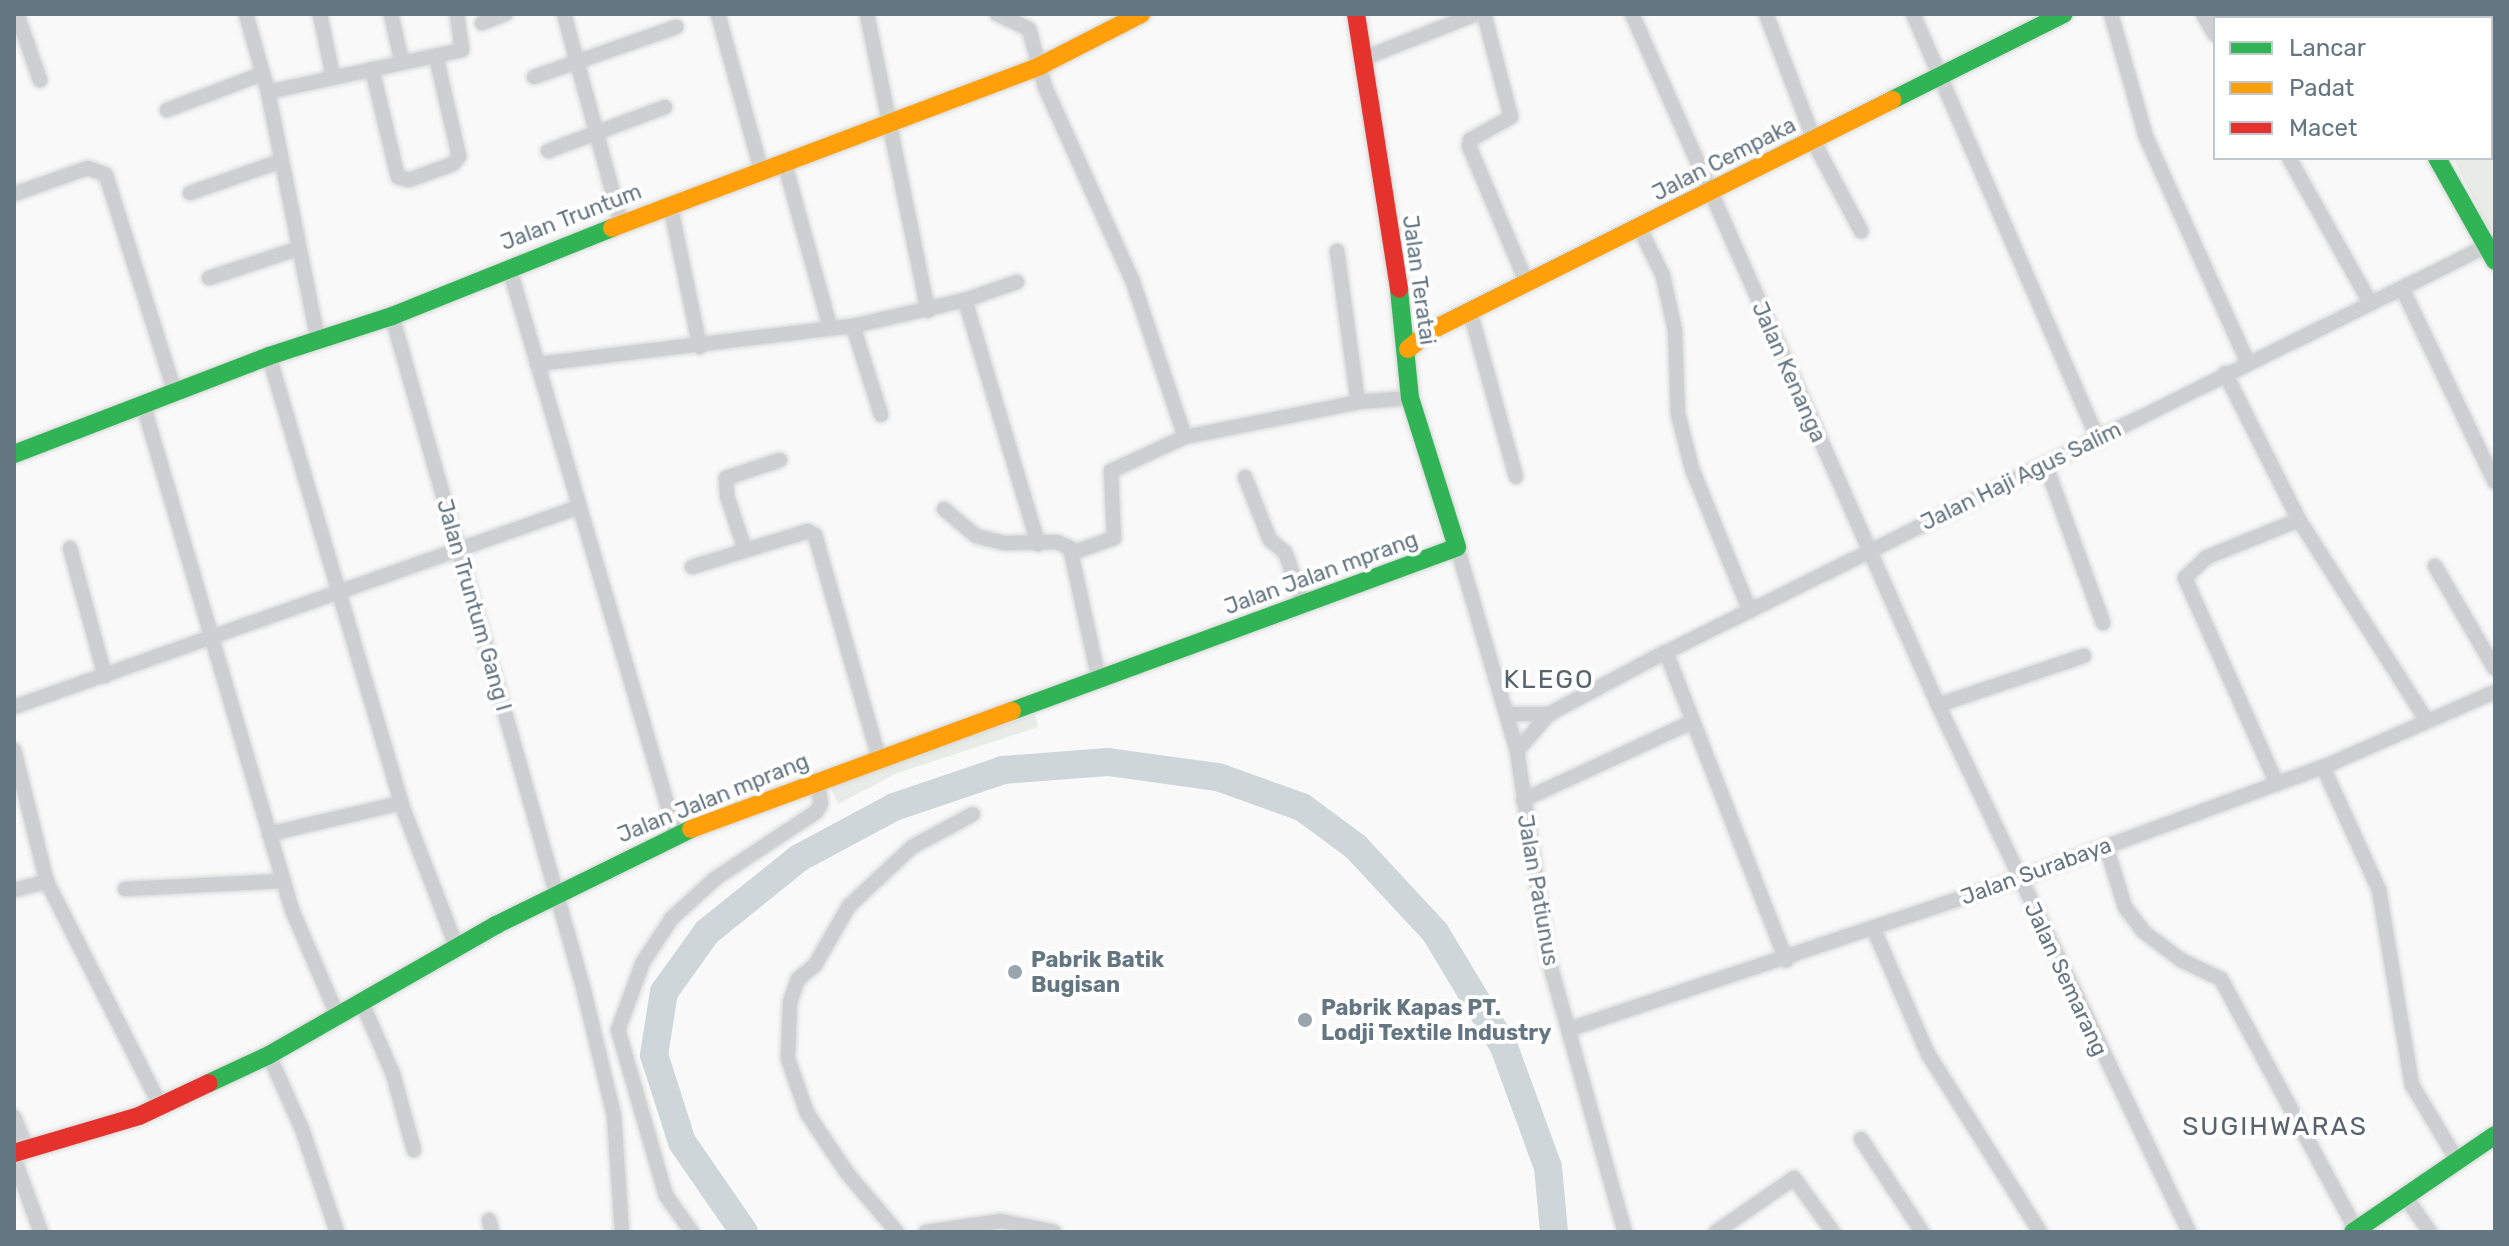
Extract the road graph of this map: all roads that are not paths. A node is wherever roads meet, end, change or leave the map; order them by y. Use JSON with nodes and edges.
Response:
{"nodes":[{"id":1,"x":17,"y":14,"type":"edge"},
{"id":2,"x":246,"y":14,"type":"edge"},
{"id":3,"x":320,"y":14,"type":"edge"},
{"id":4,"x":391,"y":14,"type":"edge"},
{"id":5,"x":457,"y":14,"type":"edge"},
{"id":6,"x":505,"y":14,"type":"edge"},
{"id":7,"x":564,"y":14,"type":"edge"},
{"id":8,"x":718,"y":14,"type":"edge"},
{"id":9,"x":867,"y":14,"type":"edge"},
{"id":10,"x":997,"y":14,"type":"edge"},
{"id":11,"x":1356,"y":14,"type":"edge"},
{"id":12,"x":1476,"y":14,"type":"edge"},
{"id":13,"x":1484,"y":14,"type":"edge"},
{"id":14,"x":1632,"y":14,"type":"edge"},
{"id":15,"x":1766,"y":14,"type":"edge"},
{"id":16,"x":1913,"y":14,"type":"edge"},
{"id":17,"x":2064,"y":14,"type":"edge"},
{"id":18,"x":2111,"y":14,"type":"edge"},
{"id":19,"x":2203,"y":14,"type":"edge"},
{"id":20,"x":1134,"y":16,"type":"edge"},
{"id":21,"x":2041,"y":19,"type":"edge"},
{"id":22,"x":482,"y":23,"type":"dead end"},
{"id":23,"x":676,"y":27,"type":"dead end"},
{"id":24,"x":2213,"y":32,"type":"edge"},
{"id":25,"x":436,"y":56,"type":"junction"},
{"id":26,"x":1362,"y":59,"type":"junction"},
{"id":27,"x":574,"y":62,"type":"junction"},
{"id":28,"x":402,"y":63,"type":"junction"},
{"id":29,"x":372,"y":69,"type":"junction"},
{"id":30,"x":262,"y":74,"type":"junction"},
{"id":31,"x":333,"y":77,"type":"junction"},
{"id":32,"x":534,"y":77,"type":"dead end"},
{"id":33,"x":1042,"y":78,"type":"junction"},
{"id":34,"x":40,"y":80,"type":"dead end"},
{"id":35,"x":1944,"y":84,"type":"junction"},
{"id":36,"x":268,"y":92,"type":"junction"},
{"id":37,"x":665,"y":107,"type":"dead end"},
{"id":38,"x":167,"y":110,"type":"dead end"},
{"id":39,"x":596,"y":133,"type":"junction"},
{"id":40,"x":893,"y":136,"type":"junction"},
{"id":41,"x":1819,"y":150,"type":"junction"},
{"id":42,"x":548,"y":151,"type":"dead end"},
{"id":43,"x":2290,"y":160,"type":"edge"},
{"id":44,"x":2438,"y":160,"type":"edge"},
{"id":45,"x":278,"y":162,"type":"junction"},
{"id":46,"x":761,"y":169,"type":"junction"},
{"id":47,"x":787,"y":173,"type":"junction"},
{"id":48,"x":190,"y":193,"type":"dead end"},
{"id":49,"x":14,"y":194,"type":"edge"},
{"id":50,"x":1714,"y":203,"type":"junction"},
{"id":51,"x":670,"y":204,"type":"junction"},
{"id":52,"x":621,"y":223,"type":"junction"},
{"id":53,"x":1861,"y":231,"type":"dead end"},
{"id":54,"x":1646,"y":240,"type":"junction"},
{"id":55,"x":297,"y":249,"type":"junction"},
{"id":56,"x":2492,"y":250,"type":"edge"},
{"id":57,"x":1337,"y":251,"type":"dead end"},
{"id":58,"x":509,"y":267,"type":"junction"},
{"id":59,"x":209,"y":278,"type":"dead end"},
{"id":60,"x":1017,"y":282,"type":"dead end"},
{"id":61,"x":1527,"y":283,"type":"junction"},
{"id":62,"x":2402,"y":288,"type":"junction"},
{"id":63,"x":965,"y":300,"type":"junction"},
{"id":64,"x":2371,"y":304,"type":"junction"},
{"id":65,"x":928,"y":311,"type":"junction"},
{"id":66,"x":392,"y":316,"type":"junction"},
{"id":67,"x":1475,"y":322,"type":"junction"},
{"id":68,"x":853,"y":326,"type":"junction"},
{"id":69,"x":830,"y":327,"type":"junction"},
{"id":70,"x":318,"y":340,"type":"junction"},
{"id":71,"x":700,"y":347,"type":"junction"},
{"id":72,"x":1408,"y":349,"type":"junction"},
{"id":73,"x":269,"y":356,"type":"junction"},
{"id":74,"x":2247,"y":361,"type":"junction"},
{"id":75,"x":537,"y":364,"type":"junction"},
{"id":76,"x":2225,"y":373,"type":"junction"},
{"id":77,"x":171,"y":394,"type":"junction"},
{"id":78,"x":1410,"y":398,"type":"junction"},
{"id":79,"x":1358,"y":402,"type":"junction"},
{"id":80,"x":143,"y":404,"type":"junction"},
{"id":81,"x":881,"y":415,"type":"dead end"},
{"id":82,"x":1185,"y":437,"type":"junction"},
{"id":83,"x":2098,"y":439,"type":"junction"},
{"id":84,"x":14,"y":454,"type":"edge"},
{"id":85,"x":780,"y":460,"type":"dead end"},
{"id":86,"x":2046,"y":466,"type":"junction"},
{"id":87,"x":1245,"y":477,"type":"dead end"},
{"id":88,"x":1516,"y":477,"type":"dead end"},
{"id":89,"x":2495,"y":482,"type":"edge"},
{"id":90,"x":576,"y":508,"type":"junction"},
{"id":91,"x":944,"y":509,"type":"dead end"},
{"id":92,"x":2299,"y":520,"type":"junction"},
{"id":93,"x":1038,"y":544,"type":"junction"},
{"id":94,"x":1457,"y":547,"type":"junction"},
{"id":95,"x":70,"y":548,"type":"dead end"},
{"id":96,"x":1871,"y":549,"type":"junction"},
{"id":97,"x":745,"y":550,"type":"junction"},
{"id":98,"x":458,"y":552,"type":"junction"},
{"id":99,"x":1072,"y":553,"type":"junction"},
{"id":100,"x":2435,"y":566,"type":"dead end"},
{"id":101,"x":692,"y":567,"type":"dead end"},
{"id":102,"x":338,"y":592,"type":"junction"},
{"id":103,"x":1304,"y":605,"type":"junction"},
{"id":104,"x":1750,"y":611,"type":"junction"},
{"id":105,"x":2103,"y":623,"type":"dead end"},
{"id":106,"x":213,"y":637,"type":"junction"},
{"id":107,"x":1666,"y":652,"type":"junction"},
{"id":108,"x":2084,"y":656,"type":"dead end"},
{"id":109,"x":2495,"y":669,"type":"edge"},
{"id":110,"x":105,"y":676,"type":"junction"},
{"id":111,"x":1099,"y":680,"type":"junction"},
{"id":112,"x":2495,"y":692,"type":"edge"},
{"id":113,"x":1938,"y":705,"type":"junction"},
{"id":114,"x":14,"y":707,"type":"edge"},
{"id":115,"x":1508,"y":714,"type":"junction"},
{"id":116,"x":1549,"y":714,"type":"junction"},
{"id":117,"x":2427,"y":721,"type":"junction"},
{"id":118,"x":1690,"y":723,"type":"junction"},
{"id":119,"x":14,"y":750,"type":"edge"},
{"id":120,"x":1517,"y":751,"type":"junction"},
{"id":121,"x":880,"y":761,"type":"junction"},
{"id":122,"x":2323,"y":767,"type":"junction"},
{"id":123,"x":817,"y":782,"type":"junction"},
{"id":124,"x":2277,"y":784,"type":"junction"},
{"id":125,"x":1523,"y":800,"type":"junction"},
{"id":126,"x":401,"y":803,"type":"junction"},
{"id":127,"x":973,"y":814,"type":"dead end"},
{"id":128,"x":269,"y":834,"type":"junction"},
{"id":129,"x":676,"y":834,"type":"junction"},
{"id":130,"x":2106,"y":846,"type":"junction"},
{"id":131,"x":2018,"y":879,"type":"junction"},
{"id":132,"x":284,"y":881,"type":"junction"},
{"id":133,"x":47,"y":882,"type":"junction"},
{"id":134,"x":125,"y":889,"type":"dead end"},
{"id":135,"x":14,"y":890,"type":"edge"},
{"id":136,"x":553,"y":894,"type":"junction"},
{"id":137,"x":1874,"y":930,"type":"junction"},
{"id":138,"x":457,"y":948,"type":"junction"},
{"id":139,"x":1786,"y":960,"type":"junction"},
{"id":140,"x":362,"y":1003,"type":"junction"},
{"id":141,"x":338,"y":1017,"type":"junction"},
{"id":142,"x":1570,"y":1029,"type":"junction"},
{"id":143,"x":269,"y":1055,"type":"junction"},
{"id":144,"x":161,"y":1107,"type":"junction"},
{"id":145,"x":14,"y":1117,"type":"edge"},
{"id":146,"x":2495,"y":1135,"type":"edge"},
{"id":147,"x":1861,"y":1139,"type":"dead end"},
{"id":148,"x":414,"y":1150,"type":"dead end"},
{"id":149,"x":18,"y":1154,"type":"edge"},
{"id":150,"x":2457,"y":1160,"type":"junction"},
{"id":151,"x":2406,"y":1198,"type":"junction"},
{"id":152,"x":2355,"y":1231,"type":"edge"},
{"id":153,"x":41,"y":1232,"type":"edge"},
{"id":154,"x":337,"y":1232,"type":"edge"},
{"id":155,"x":622,"y":1232,"type":"edge"},
{"id":156,"x":692,"y":1232,"type":"edge"},
{"id":157,"x":897,"y":1232,"type":"edge"},
{"id":158,"x":926,"y":1232,"type":"edge"},
{"id":159,"x":1054,"y":1232,"type":"edge"},
{"id":160,"x":1625,"y":1232,"type":"edge"},
{"id":161,"x":1716,"y":1232,"type":"edge"},
{"id":162,"x":1833,"y":1232,"type":"edge"},
{"id":163,"x":1922,"y":1232,"type":"edge"},
{"id":164,"x":2040,"y":1232,"type":"edge"},
{"id":165,"x":2189,"y":1232,"type":"edge"},
{"id":166,"x":2430,"y":1232,"type":"edge"}],
"edges":[{"from":1,"to":34,"type":"street"},
{"from":2,"to":30,"type":"street"},
{"from":3,"to":31,"type":"street"},
{"from":4,"to":28,"type":"street"},
{"from":5,"to":25,"type":"street"},
{"from":6,"to":22,"type":"street"},
{"from":7,"to":27,"type":"street"},
{"from":8,"to":46,"type":"street"},
{"from":9,"to":40,"type":"street"},
{"from":10,"to":33,"type":"street"},
{"from":11,"to":26,"type":"street","name":"Jalan Teratai"},
{"from":12,"to":26,"type":"street"},
{"from":13,"to":61,"type":"street"},
{"from":14,"to":50,"type":"street","name":"Jalan Kenanga"},
{"from":15,"to":41,"type":"street"},
{"from":16,"to":35,"type":"street"},
{"from":17,"to":21,"type":"street","name":"Jalan Cempaka"},
{"from":18,"to":74,"type":"street"},
{"from":19,"to":24,"type":"street"},
{"from":20,"to":33,"type":"street","name":"Jalan Truntum"},
{"from":21,"to":35,"type":"street","name":"Jalan Cempaka"},
{"from":23,"to":27,"type":"street"},
{"from":25,"to":28,"type":"street"},
{"from":25,"to":29,"type":"street"},
{"from":26,"to":72,"type":"street","name":"Jalan Teratai"},
{"from":27,"to":32,"type":"street"},
{"from":27,"to":39,"type":"street"},
{"from":28,"to":29,"type":"street"},
{"from":29,"to":31,"type":"street"},
{"from":30,"to":36,"type":"street"},
{"from":30,"to":38,"type":"street"},
{"from":31,"to":36,"type":"street"},
{"from":33,"to":40,"type":"street","name":"Jalan Truntum"},
{"from":33,"to":82,"type":"street"},
{"from":35,"to":41,"type":"street","name":"Jalan Cempaka"},
{"from":35,"to":83,"type":"street"},
{"from":36,"to":45,"type":"street"},
{"from":37,"to":39,"type":"street"},
{"from":39,"to":42,"type":"street"},
{"from":39,"to":52,"type":"street"},
{"from":40,"to":47,"type":"street","name":"Jalan Truntum"},
{"from":40,"to":65,"type":"street"},
{"from":41,"to":50,"type":"street","name":"Jalan Cempaka"},
{"from":41,"to":53,"type":"street"},
{"from":43,"to":64,"type":"street"},
{"from":44,"to":56,"type":"street"},
{"from":45,"to":48,"type":"street"},
{"from":45,"to":55,"type":"street"},
{"from":46,"to":47,"type":"street","name":"Jalan Truntum"},
{"from":46,"to":51,"type":"street","name":"Jalan Truntum"},
{"from":47,"to":69,"type":"street"},
{"from":49,"to":77,"type":"street"},
{"from":50,"to":54,"type":"street","name":"Jalan Cempaka"},
{"from":50,"to":96,"type":"street","name":"Jalan Kenanga"},
{"from":51,"to":52,"type":"street","name":"Jalan Truntum"},
{"from":51,"to":71,"type":"street"},
{"from":52,"to":58,"type":"street","name":"Jalan Truntum"},
{"from":54,"to":61,"type":"street","name":"Jalan Cempaka"},
{"from":54,"to":104,"type":"street"},
{"from":55,"to":59,"type":"street"},
{"from":55,"to":70,"type":"street"},
{"from":56,"to":62,"type":"street","name":"Jalan Haji Agus Salim"},
{"from":57,"to":79,"type":"street"},
{"from":58,"to":66,"type":"street","name":"Jalan Truntum"},
{"from":58,"to":75,"type":"street"},
{"from":60,"to":63,"type":"street"},
{"from":61,"to":67,"type":"street","name":"Jalan Cempaka"},
{"from":62,"to":64,"type":"street","name":"Jalan Haji Agus Salim"},
{"from":62,"to":89,"type":"street"},
{"from":63,"to":65,"type":"street"},
{"from":63,"to":93,"type":"street"},
{"from":64,"to":74,"type":"street","name":"Jalan Haji Agus Salim"},
{"from":65,"to":68,"type":"street"},
{"from":66,"to":70,"type":"street","name":"Jalan Truntum"},
{"from":66,"to":98,"type":"street","name":"Jalan Truntum Gang I"},
{"from":67,"to":72,"type":"street","name":"Jalan Cempaka"},
{"from":67,"to":88,"type":"street"},
{"from":68,"to":69,"type":"street"},
{"from":68,"to":81,"type":"street"},
{"from":69,"to":71,"type":"street"},
{"from":70,"to":73,"type":"street","name":"Jalan Truntum"},
{"from":71,"to":75,"type":"street"},
{"from":72,"to":78,"type":"street","name":"Jalan Teratai"},
{"from":73,"to":77,"type":"street","name":"Jalan Truntum"},
{"from":73,"to":102,"type":"street"},
{"from":74,"to":76,"type":"street","name":"Jalan Haji Agus Salim"},
{"from":75,"to":90,"type":"street"},
{"from":76,"to":83,"type":"street","name":"Jalan Haji Agus Salim"},
{"from":76,"to":92,"type":"street"},
{"from":77,"to":80,"type":"street","name":"Jalan Truntum"},
{"from":78,"to":79,"type":"street"},
{"from":78,"to":94,"type":"street","name":"Jalan Teratai"},
{"from":79,"to":82,"type":"street"},
{"from":80,"to":84,"type":"street","name":"Jalan Truntum"},
{"from":80,"to":106,"type":"street"},
{"from":82,"to":99,"type":"street"},
{"from":83,"to":86,"type":"street","name":"Jalan Haji Agus Salim"},
{"from":85,"to":97,"type":"street"},
{"from":86,"to":96,"type":"street","name":"Jalan Haji Agus Salim"},
{"from":86,"to":105,"type":"street"},
{"from":87,"to":103,"type":"street"},
{"from":90,"to":98,"type":"street"},
{"from":90,"to":129,"type":"street"},
{"from":91,"to":93,"type":"street"},
{"from":92,"to":117,"type":"street"},
{"from":92,"to":124,"type":"street"},
{"from":93,"to":99,"type":"street"},
{"from":94,"to":103,"type":"street","name":"Jalan Jalan mprang"},
{"from":94,"to":115,"type":"street","name":"Jalan Patiunus"},
{"from":95,"to":110,"type":"street"},
{"from":96,"to":104,"type":"street","name":"Jalan Haji Agus Salim"},
{"from":96,"to":113,"type":"street","name":"Jalan Semarang"},
{"from":97,"to":101,"type":"street"},
{"from":97,"to":121,"type":"street"},
{"from":98,"to":102,"type":"street"},
{"from":98,"to":136,"type":"street","name":"Jalan Truntum Gang I"},
{"from":99,"to":111,"type":"street"},
{"from":100,"to":109,"type":"street"},
{"from":102,"to":106,"type":"street"},
{"from":102,"to":126,"type":"street"},
{"from":103,"to":111,"type":"street","name":"Jalan Jalan mprang"},
{"from":104,"to":107,"type":"street","name":"Jalan Haji Agus Salim"},
{"from":106,"to":110,"type":"street"},
{"from":106,"to":128,"type":"street"},
{"from":107,"to":116,"type":"street","name":"Jalan Haji Agus Salim"},
{"from":107,"to":118,"type":"street"},
{"from":108,"to":113,"type":"street"},
{"from":110,"to":114,"type":"street"},
{"from":111,"to":121,"type":"street","name":"Jalan Jalan mprang"},
{"from":112,"to":117,"type":"street","name":"Jalan Surabaya"},
{"from":113,"to":131,"type":"street","name":"Jalan Semarang"},
{"from":115,"to":116,"type":"street","name":"Jalan Haji Agus Salim"},
{"from":115,"to":120,"type":"street","name":"Jalan Patiunus"},
{"from":116,"to":120,"type":"street","name":"Jalan Haji Agus Salim"},
{"from":117,"to":122,"type":"street","name":"Jalan Surabaya"},
{"from":118,"to":125,"type":"street"},
{"from":118,"to":139,"type":"street"},
{"from":119,"to":133,"type":"street"},
{"from":120,"to":125,"type":"street","name":"Jalan Patiunus"},
{"from":121,"to":123,"type":"street","name":"Jalan Jalan mprang"},
{"from":122,"to":124,"type":"street","name":"Jalan Surabaya"},
{"from":122,"to":150,"type":"street"},
{"from":123,"to":129,"type":"street","name":"Jalan Jalan mprang"},
{"from":123,"to":156,"type":"street"},
{"from":124,"to":130,"type":"street","name":"Jalan Surabaya"},
{"from":125,"to":142,"type":"street","name":"Jalan Patiunus"},
{"from":126,"to":128,"type":"street"},
{"from":126,"to":138,"type":"street"},
{"from":127,"to":157,"type":"street"},
{"from":128,"to":132,"type":"street"},
{"from":129,"to":136,"type":"street","name":"Jalan Jalan mprang"},
{"from":130,"to":131,"type":"street","name":"Jalan Surabaya"},
{"from":130,"to":152,"type":"street"},
{"from":131,"to":137,"type":"street","name":"Jalan Surabaya"},
{"from":131,"to":165,"type":"street","name":"Jalan Semarang"},
{"from":132,"to":134,"type":"street"},
{"from":132,"to":141,"type":"street"},
{"from":133,"to":135,"type":"street"},
{"from":133,"to":144,"type":"street"},
{"from":136,"to":138,"type":"street","name":"Jalan Jalan mprang"},
{"from":136,"to":155,"type":"street","name":"Jalan Truntum Gang I"},
{"from":137,"to":139,"type":"street","name":"Jalan Surabaya"},
{"from":137,"to":164,"type":"street"},
{"from":138,"to":140,"type":"street","name":"Jalan Jalan mprang"},
{"from":139,"to":142,"type":"street","name":"Jalan Surabaya"},
{"from":140,"to":141,"type":"street","name":"Jalan Jalan mprang"},
{"from":140,"to":148,"type":"street"},
{"from":141,"to":143,"type":"street","name":"Jalan Jalan mprang"},
{"from":142,"to":160,"type":"street","name":"Jalan Patiunus"},
{"from":143,"to":144,"type":"street","name":"Jalan Jalan mprang"},
{"from":143,"to":154,"type":"street"},
{"from":144,"to":149,"type":"street","name":"Jalan Jalan mprang"},
{"from":145,"to":149,"type":"street"},
{"from":146,"to":150,"type":"street"},
{"from":147,"to":163,"type":"street"},
{"from":149,"to":153,"type":"street"},
{"from":150,"to":151,"type":"street"},
{"from":151,"to":152,"type":"street"},
{"from":151,"to":166,"type":"street"},
{"from":158,"to":159,"type":"street"},
{"from":161,"to":162,"type":"street"}]}
